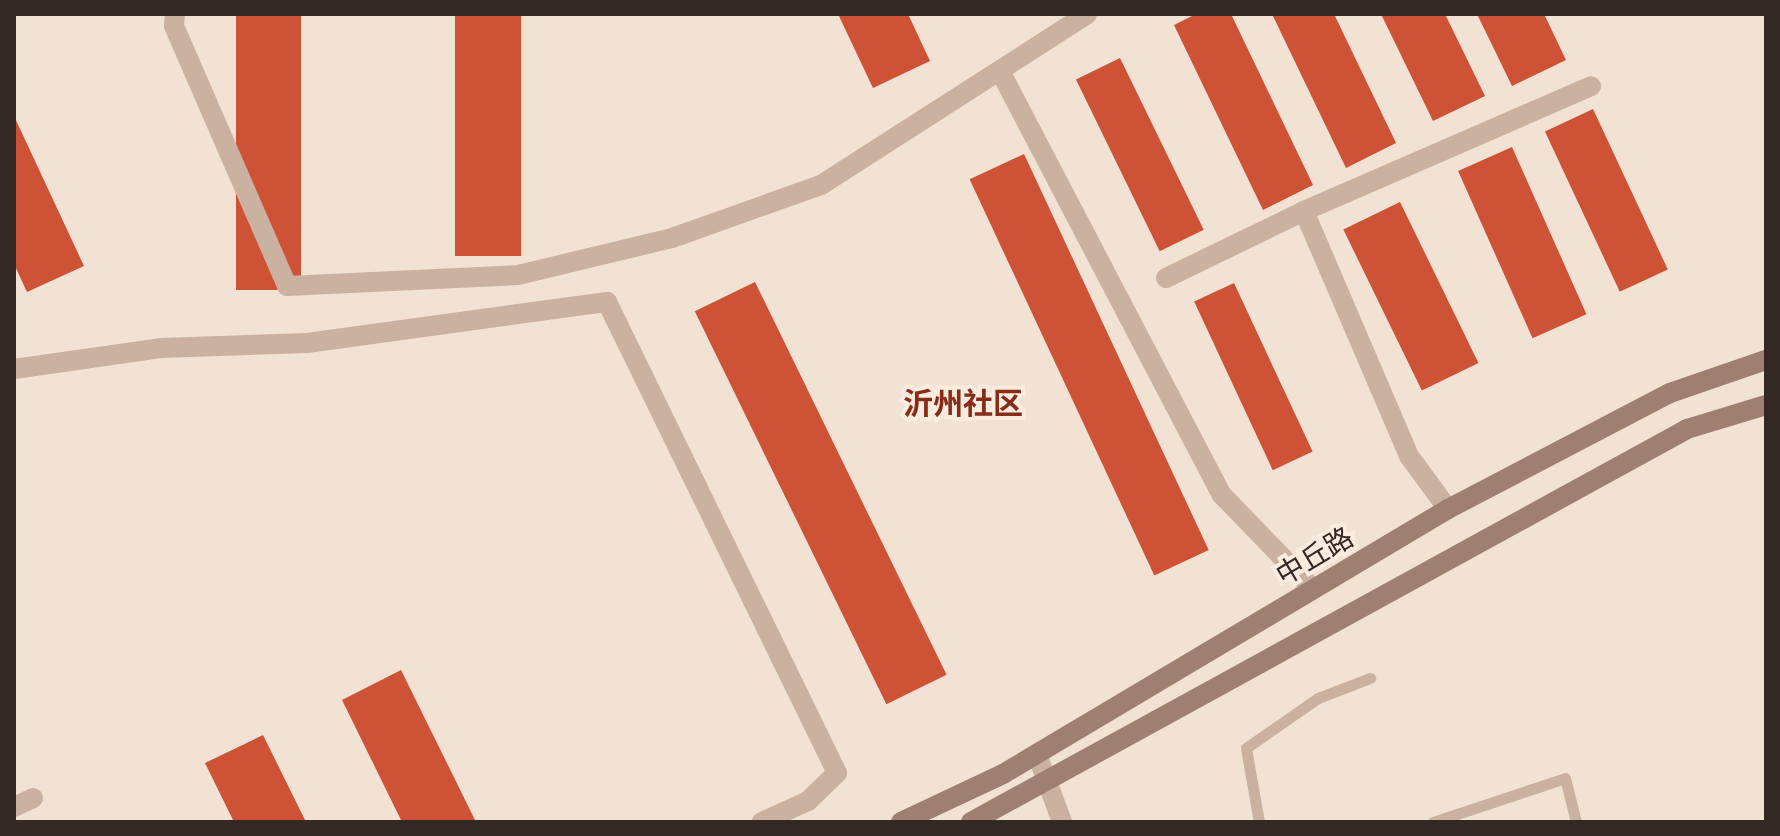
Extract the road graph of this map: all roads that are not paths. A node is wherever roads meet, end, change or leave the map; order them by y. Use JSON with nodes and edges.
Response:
{"nodes":[{"id":1,"x":175,"y":14,"type":"edge"},
{"id":2,"x":1087,"y":14,"type":"edge"},
{"id":3,"x":1000,"y":71,"type":"junction"},
{"id":4,"x":1591,"y":86,"type":"dead end"},
{"id":5,"x":1304,"y":211,"type":"junction"},
{"id":6,"x":1166,"y":278,"type":"dead end"},
{"id":7,"x":1766,"y":360,"type":"edge"},
{"id":8,"x":14,"y":369,"type":"edge"},
{"id":9,"x":1766,"y":405,"type":"edge"},
{"id":10,"x":1448,"y":509,"type":"junction"},
{"id":11,"x":1312,"y":588,"type":"junction"},
{"id":12,"x":1370,"y":678,"type":"dead end"},
{"id":13,"x":1037,"y":754,"type":"junction"},
{"id":14,"x":1048,"y":782,"type":"junction"},
{"id":15,"x":33,"y":798,"type":"dead end"},
{"id":16,"x":14,"y":807,"type":"edge"},
{"id":17,"x":1436,"y":821,"type":"edge"},
{"id":18,"x":762,"y":822,"type":"edge"},
{"id":19,"x":901,"y":822,"type":"edge"},
{"id":20,"x":971,"y":822,"type":"edge"},
{"id":21,"x":1062,"y":822,"type":"edge"},
{"id":22,"x":1259,"y":822,"type":"edge"},
{"id":23,"x":1576,"y":822,"type":"edge"}],
"edges":[{"from":1,"to":3,"type":"street"},
{"from":2,"to":3,"type":"street"},
{"from":3,"to":11,"type":"street"},
{"from":4,"to":5,"type":"street"},
{"from":5,"to":6,"type":"street"},
{"from":5,"to":10,"type":"street"},
{"from":7,"to":10,"type":"main road","name":"中丘路"},
{"from":8,"to":18,"type":"street"},
{"from":9,"to":14,"type":"main road"},
{"from":10,"to":11,"type":"main road","name":"中丘路"},
{"from":11,"to":13,"type":"main road","name":"中丘路"},
{"from":12,"to":22,"type":"lane"},
{"from":13,"to":14,"type":"street"},
{"from":13,"to":19,"type":"main road","name":"中丘路"},
{"from":14,"to":20,"type":"main road"},
{"from":14,"to":21,"type":"street"},
{"from":15,"to":16,"type":"street"},
{"from":17,"to":23,"type":"lane"}]}
